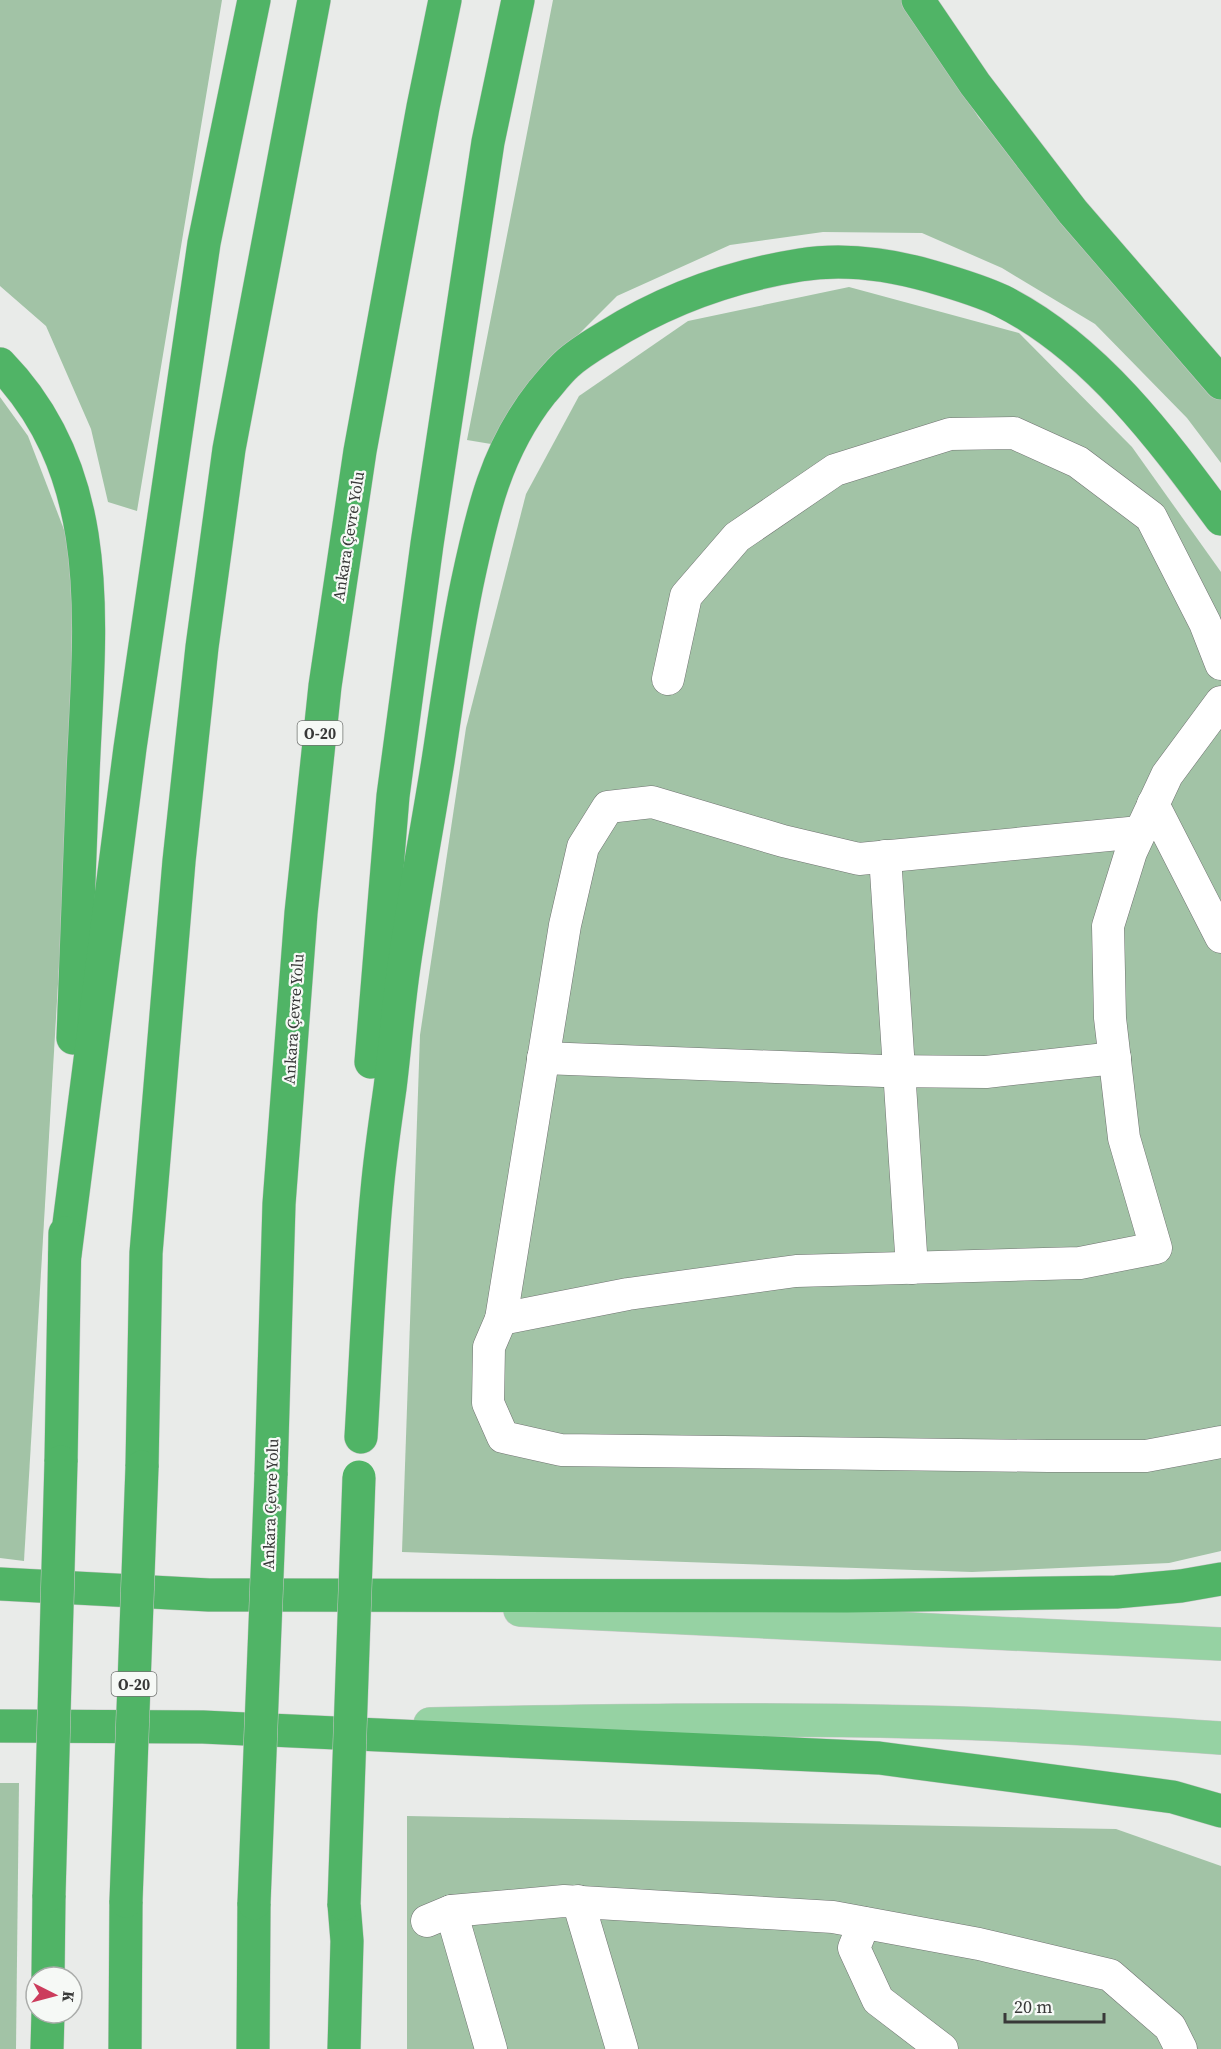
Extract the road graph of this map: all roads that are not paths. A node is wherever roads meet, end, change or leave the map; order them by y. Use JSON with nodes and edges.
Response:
{"nodes":[{"id":1,"x":254,"y":0,"type":"edge"},
{"id":2,"x":314,"y":0,"type":"edge"},
{"id":3,"x":445,"y":0,"type":"edge"},
{"id":4,"x":518,"y":0,"type":"edge"},
{"id":5,"x":918,"y":0,"type":"edge"},
{"id":6,"x":0,"y":364,"type":"edge"},
{"id":7,"x":1221,"y":383,"type":"edge"},
{"id":8,"x":1221,"y":519,"type":"edge"},
{"id":9,"x":1221,"y":664,"type":"edge"},
{"id":10,"x":668,"y":679,"type":"dead end"},
{"id":11,"x":1221,"y":702,"type":"edge"},
{"id":12,"x":1153,"y":804,"type":"junction"},
{"id":13,"x":1140,"y":832,"type":"junction"},
{"id":14,"x":885,"y":856,"type":"junction"},
{"id":15,"x":1221,"y":937,"type":"edge"},
{"id":16,"x":543,"y":1058,"type":"junction"},
{"id":17,"x":1115,"y":1058,"type":"junction"},
{"id":18,"x":900,"y":1071,"type":"junction"},
{"id":19,"x":65,"y":1255,"type":"junction"},
{"id":20,"x":912,"y":1268,"type":"junction"},
{"id":21,"x":501,"y":1319,"type":"junction"},
{"id":22,"x":361,"y":1437,"type":"junction"},
{"id":23,"x":1221,"y":1442,"type":"edge"},
{"id":24,"x":1221,"y":1579,"type":"edge"},
{"id":25,"x":0,"y":1584,"type":"edge"},
{"id":26,"x":209,"y":1595,"type":"junction"},
{"id":27,"x":0,"y":1599,"type":"edge"},
{"id":28,"x":1221,"y":1644,"type":"edge"},
{"id":29,"x":0,"y":1714,"type":"edge"},
{"id":30,"x":0,"y":1726,"type":"edge"},
{"id":31,"x":203,"y":1727,"type":"junction"},
{"id":32,"x":1221,"y":1738,"type":"edge"},
{"id":33,"x":1221,"y":1811,"type":"edge"},
{"id":34,"x":578,"y":1901,"type":"junction"},
{"id":35,"x":864,"y":1923,"type":"junction"},
{"id":36,"x":347,"y":1941,"type":"junction"},
{"id":37,"x":48,"y":1965,"type":"edge"},
{"id":38,"x":48,"y":2025,"type":"edge"},
{"id":39,"x":47,"y":2049,"type":"edge"},
{"id":40,"x":125,"y":2049,"type":"edge"},
{"id":41,"x":253,"y":2049,"type":"edge"},
{"id":42,"x":344,"y":2049,"type":"edge"},
{"id":43,"x":352,"y":2049,"type":"edge"},
{"id":44,"x":491,"y":2049,"type":"edge"},
{"id":45,"x":622,"y":2049,"type":"edge"},
{"id":46,"x":942,"y":2049,"type":"edge"},
{"id":47,"x":1181,"y":2049,"type":"edge"}],
"edges":[{"from":1,"to":19,"type":"highway"},
{"from":2,"to":40,"type":"highway","number":"O-20","bridge":true},
{"from":3,"to":41,"type":"highway","name":"Ankara Çevre Yolu","number":"O-20","bridge":true},
{"from":4,"to":22,"type":"highway"},
{"from":5,"to":7,"type":"highway"},
{"from":6,"to":19,"type":"highway"},
{"from":8,"to":22,"type":"highway"},
{"from":9,"to":10,"type":"lane"},
{"from":11,"to":12,"type":"lane"},
{"from":12,"to":13,"type":"lane"},
{"from":12,"to":15,"type":"lane"},
{"from":13,"to":14,"type":"lane"},
{"from":13,"to":17,"type":"lane"},
{"from":14,"to":16,"type":"lane"},
{"from":14,"to":18,"type":"lane"},
{"from":16,"to":18,"type":"lane"},
{"from":16,"to":21,"type":"lane"},
{"from":17,"to":18,"type":"lane"},
{"from":17,"to":20,"type":"lane"},
{"from":18,"to":20,"type":"lane"},
{"from":19,"to":37,"type":"highway","bridge":true},
{"from":20,"to":21,"type":"lane"},
{"from":21,"to":23,"type":"lane"},
{"from":22,"to":36,"type":"highway","bridge":true},
{"from":24,"to":26,"type":"highway"},
{"from":25,"to":26,"type":"highway"},
{"from":26,"to":27,"type":"main road"},
{"from":26,"to":28,"type":"main road"},
{"from":29,"to":31,"type":"main road"},
{"from":30,"to":31,"type":"highway"},
{"from":31,"to":32,"type":"main road"},
{"from":31,"to":33,"type":"highway"},
{"from":34,"to":35,"type":"lane"},
{"from":34,"to":44,"type":"lane"},
{"from":34,"to":45,"type":"lane"},
{"from":35,"to":46,"type":"lane"},
{"from":35,"to":47,"type":"lane"},
{"from":36,"to":42,"type":"highway"},
{"from":36,"to":43,"type":"highway"},
{"from":38,"to":39,"type":"highway"}]}
